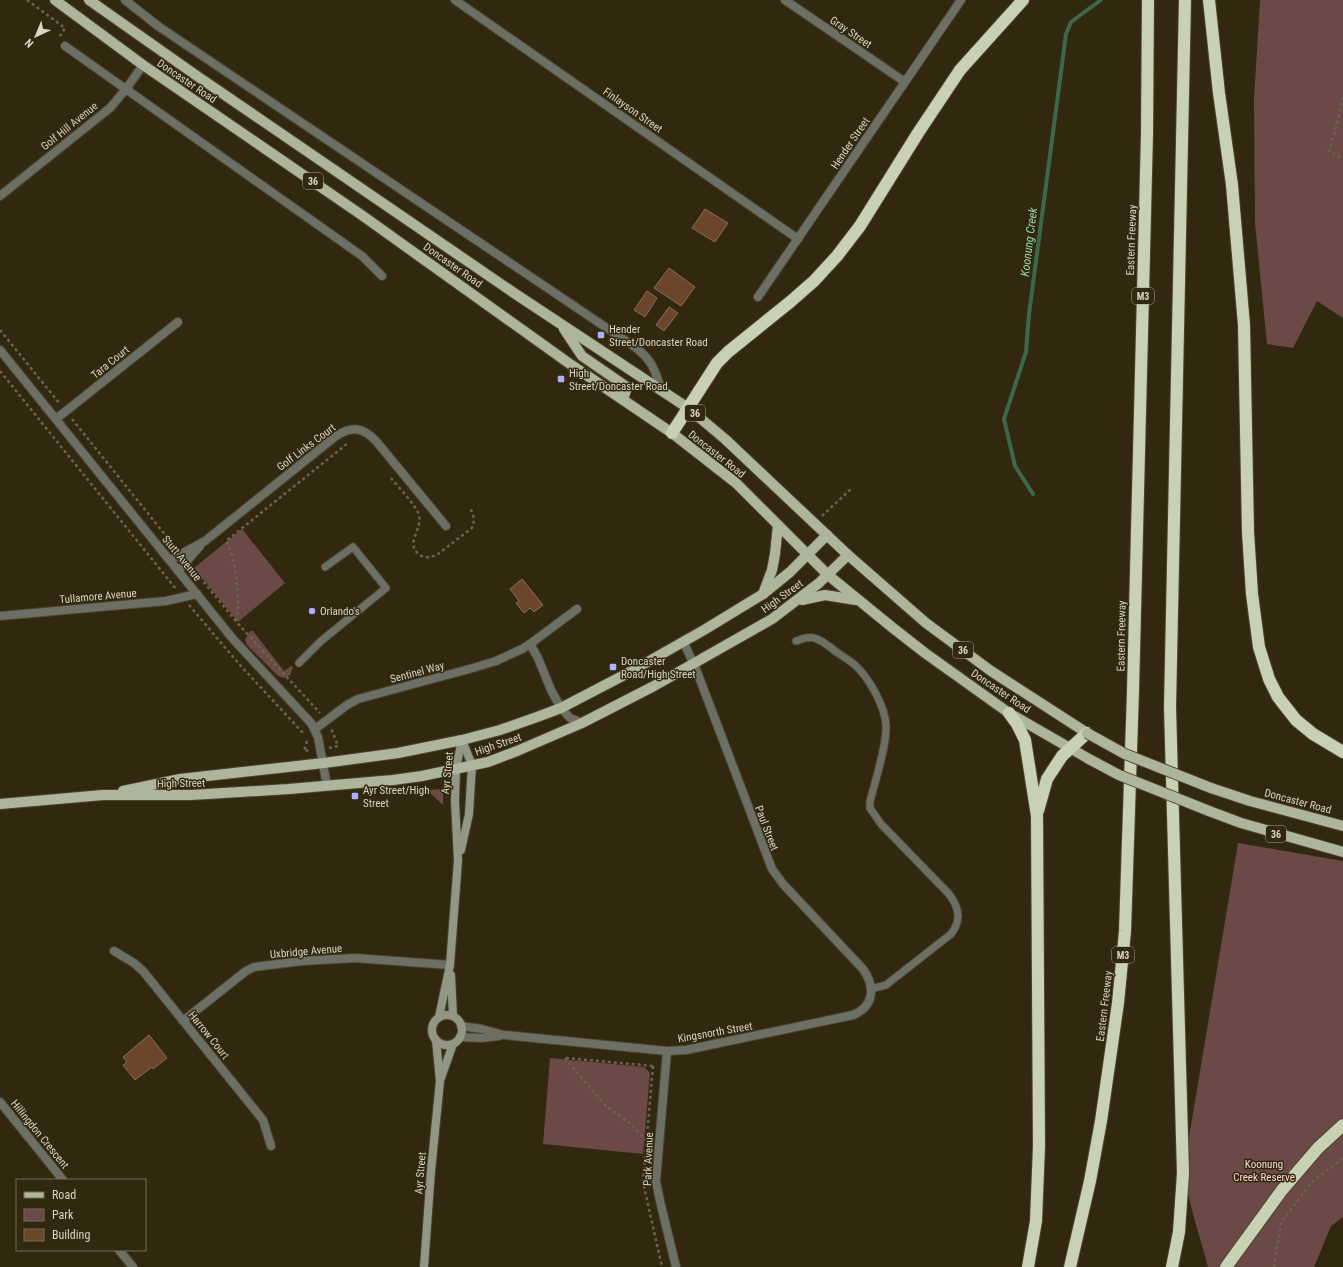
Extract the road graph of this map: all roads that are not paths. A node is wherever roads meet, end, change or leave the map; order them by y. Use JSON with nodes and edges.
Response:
{"nodes":[{"id":1,"x":55,"y":0,"type":"edge"},
{"id":2,"x":89,"y":0,"type":"edge"},
{"id":3,"x":125,"y":0,"type":"edge"},
{"id":4,"x":455,"y":0,"type":"edge"},
{"id":5,"x":785,"y":0,"type":"edge"},
{"id":6,"x":961,"y":0,"type":"edge"},
{"id":7,"x":1023,"y":0,"type":"edge"},
{"id":8,"x":1148,"y":0,"type":"edge"},
{"id":9,"x":1185,"y":0,"type":"edge"},
{"id":10,"x":1209,"y":0,"type":"edge"},
{"id":11,"x":66,"y":46,"type":"road end"},
{"id":12,"x":143,"y":65,"type":"junction"},
{"id":13,"x":905,"y":82,"type":"junction"},
{"id":14,"x":126,"y":89,"type":"junction"},
{"id":15,"x":0,"y":196,"type":"edge"},
{"id":16,"x":798,"y":239,"type":"junction"},
{"id":17,"x":382,"y":276,"type":"dead end"},
{"id":18,"x":758,"y":298,"type":"dead end"},
{"id":19,"x":178,"y":322,"type":"dead end"},
{"id":20,"x":562,"y":325,"type":"junction"},
{"id":21,"x":0,"y":350,"type":"edge"},
{"id":22,"x":662,"y":391,"type":"junction"},
{"id":23,"x":623,"y":400,"type":"junction"},
{"id":24,"x":688,"y":408,"type":"junction"},
{"id":25,"x":56,"y":419,"type":"junction"},
{"id":26,"x":672,"y":434,"type":"junction"},
{"id":27,"x":778,"y":525,"type":"junction"},
{"id":28,"x":446,"y":526,"type":"dead end"},
{"id":29,"x":827,"y":535,"type":"junction"},
{"id":30,"x":204,"y":541,"type":"junction"},
{"id":31,"x":807,"y":555,"type":"junction"},
{"id":32,"x":848,"y":555,"type":"junction"},
{"id":33,"x":170,"y":560,"type":"junction"},
{"id":34,"x":326,"y":566,"type":"dead end"},
{"id":35,"x":178,"y":571,"type":"junction"},
{"id":36,"x":828,"y":575,"type":"junction"},
{"id":37,"x":197,"y":594,"type":"junction"},
{"id":38,"x":763,"y":594,"type":"junction"},
{"id":39,"x":798,"y":601,"type":"junction"},
{"id":40,"x":858,"y":601,"type":"junction"},
{"id":41,"x":577,"y":609,"type":"dead end"},
{"id":42,"x":0,"y":616,"type":"edge"},
{"id":43,"x":683,"y":641,"type":"junction"},
{"id":44,"x":796,"y":641,"type":"dead end"},
{"id":45,"x":530,"y":644,"type":"junction"},
{"id":46,"x":299,"y":663,"type":"dead end"},
{"id":47,"x":694,"y":663,"type":"junction"},
{"id":48,"x":561,"y":708,"type":"junction"},
{"id":49,"x":1009,"y":713,"type":"junction"},
{"id":50,"x":582,"y":723,"type":"junction"},
{"id":51,"x":315,"y":729,"type":"junction"},
{"id":52,"x":1087,"y":733,"type":"junction"},
{"id":53,"x":462,"y":740,"type":"junction"},
{"id":54,"x":1070,"y":748,"type":"junction"},
{"id":55,"x":1343,"y":752,"type":"edge"},
{"id":56,"x":324,"y":764,"type":"junction"},
{"id":57,"x":472,"y":765,"type":"junction"},
{"id":58,"x":456,"y":768,"type":"junction"},
{"id":59,"x":327,"y":786,"type":"junction"},
{"id":60,"x":103,"y":795,"type":"junction"},
{"id":61,"x":0,"y":804,"type":"edge"},
{"id":62,"x":1037,"y":816,"type":"junction"},
{"id":63,"x":1343,"y":826,"type":"edge"},
{"id":64,"x":1343,"y":852,"type":"edge"},
{"id":65,"x":458,"y":860,"type":"junction"},
{"id":66,"x":114,"y":951,"type":"dead end"},
{"id":67,"x":450,"y":965,"type":"junction"},
{"id":68,"x":871,"y":992,"type":"junction"},
{"id":69,"x":453,"y":1016,"type":"junction"},
{"id":70,"x":439,"y":1017,"type":"junction"},
{"id":71,"x":183,"y":1021,"type":"junction"},
{"id":72,"x":461,"y":1026,"type":"junction"},
{"id":73,"x":504,"y":1035,"type":"junction"},
{"id":74,"x":460,"y":1037,"type":"junction"},
{"id":75,"x":436,"y":1040,"type":"junction"},
{"id":76,"x":452,"y":1044,"type":"junction"},
{"id":77,"x":667,"y":1051,"type":"junction"},
{"id":78,"x":440,"y":1081,"type":"junction"},
{"id":79,"x":0,"y":1102,"type":"edge"},
{"id":80,"x":1343,"y":1125,"type":"edge"},
{"id":81,"x":271,"y":1146,"type":"dead end"},
{"id":82,"x":62,"y":1179,"type":"edge"},
{"id":83,"x":120,"y":1251,"type":"edge"},
{"id":84,"x":133,"y":1267,"type":"edge"},
{"id":85,"x":424,"y":1267,"type":"edge"},
{"id":86,"x":676,"y":1267,"type":"edge"},
{"id":87,"x":1028,"y":1267,"type":"edge"},
{"id":88,"x":1070,"y":1267,"type":"edge"},
{"id":89,"x":1172,"y":1267,"type":"edge"},
{"id":90,"x":1226,"y":1267,"type":"edge"}],
"edges":[{"from":1,"to":12,"type":"main road","name":"Doncaster Road","number":"36"},
{"from":2,"to":20,"type":"main road","name":"Doncaster Road","number":"36"},
{"from":3,"to":22,"type":"street"},
{"from":4,"to":16,"type":"street","name":"Finlayson Street"},
{"from":5,"to":13,"type":"street","name":"Gray Street"},
{"from":6,"to":13,"type":"street","name":"Hender Street"},
{"from":7,"to":24,"type":"highway"},
{"from":8,"to":88,"type":"highway","name":"Eastern Freeway","number":"M3"},
{"from":9,"to":89,"type":"highway"},
{"from":10,"to":55,"type":"highway"},
{"from":11,"to":14,"type":"street"},
{"from":12,"to":14,"type":"street","name":"Golf Hill Avenue"},
{"from":12,"to":23,"type":"main road","name":"Doncaster Road","number":"36"},
{"from":13,"to":16,"type":"street","name":"Hender Street"},
{"from":14,"to":15,"type":"street","name":"Golf Hill Avenue"},
{"from":14,"to":17,"type":"street"},
{"from":16,"to":18,"type":"street","name":"Hender Street"},
{"from":19,"to":25,"type":"street","name":"Tara Court"},
{"from":20,"to":22,"type":"main road","name":"Doncaster Road","number":"36"},
{"from":20,"to":23,"type":"main road"},
{"from":21,"to":25,"type":"street","name":"Stutt Avenue"},
{"from":22,"to":24,"type":"main road","name":"Doncaster Road","number":"36"},
{"from":23,"to":26,"type":"main road","name":"Doncaster Road","number":"36"},
{"from":24,"to":26,"type":"highway"},
{"from":24,"to":29,"type":"main road","name":"Doncaster Road","number":"36"},
{"from":25,"to":33,"type":"street","name":"Stutt Avenue"},
{"from":26,"to":27,"type":"main road","name":"Doncaster Road","number":"36"},
{"from":27,"to":31,"type":"main road","name":"Doncaster Road","number":"36"},
{"from":27,"to":38,"type":"main road"},
{"from":28,"to":30,"type":"street","name":"Golf Links Court"},
{"from":29,"to":31,"type":"main road","name":"High Street"},
{"from":29,"to":32,"type":"main road","name":"Doncaster Road","number":"36"},
{"from":30,"to":33,"type":"street","name":"Golf Links Court"},
{"from":30,"to":35,"type":"street","name":"Golf Links Court"},
{"from":31,"to":36,"type":"main road","name":"Doncaster Road","number":"36"},
{"from":31,"to":38,"type":"main road","name":"High Street"},
{"from":32,"to":36,"type":"main road","name":"High Street"},
{"from":32,"to":52,"type":"main road","name":"Doncaster Road","number":"36"},
{"from":33,"to":35,"type":"street","name":"Stutt Avenue"},
{"from":34,"to":46,"type":"lane"},
{"from":35,"to":37,"type":"street","name":"Stutt Avenue"},
{"from":36,"to":39,"type":"main road","name":"High Street"},
{"from":36,"to":40,"type":"main road","name":"Doncaster Road","number":"36"},
{"from":37,"to":42,"type":"street","name":"Tullamore Avenue"},
{"from":37,"to":51,"type":"street","name":"Stutt Avenue"},
{"from":38,"to":43,"type":"main road","name":"High Street"},
{"from":39,"to":40,"type":"main road"},
{"from":39,"to":47,"type":"main road","name":"High Street"},
{"from":40,"to":49,"type":"main road","name":"Doncaster Road","number":"36"},
{"from":41,"to":45,"type":"street","name":"Sentinel Way"},
{"from":43,"to":47,"type":"street","name":"Paul Street"},
{"from":43,"to":48,"type":"main road","name":"High Street"},
{"from":44,"to":68,"type":"lane"},
{"from":45,"to":48,"type":"street"},
{"from":45,"to":51,"type":"street","name":"Sentinel Way"},
{"from":47,"to":50,"type":"main road","name":"High Street"},
{"from":47,"to":68,"type":"street","name":"Paul Street"},
{"from":48,"to":50,"type":"street"},
{"from":48,"to":53,"type":"main road","name":"High Street"},
{"from":49,"to":54,"type":"main road","name":"Doncaster Road","number":"36"},
{"from":49,"to":62,"type":"highway"},
{"from":50,"to":57,"type":"main road","name":"High Street"},
{"from":51,"to":56,"type":"street","name":"Stutt Avenue"},
{"from":52,"to":54,"type":"highway"},
{"from":52,"to":63,"type":"main road","name":"Doncaster Road","number":"36","bridge":true},
{"from":53,"to":56,"type":"main road","name":"High Street"},
{"from":53,"to":57,"type":"street","name":"Ayr Street"},
{"from":53,"to":58,"type":"street","name":"Ayr Street"},
{"from":54,"to":62,"type":"highway"},
{"from":54,"to":64,"type":"main road","name":"Doncaster Road","number":"36","bridge":true},
{"from":56,"to":59,"type":"street","name":"Stutt Avenue"},
{"from":56,"to":60,"type":"main road","name":"High Street"},
{"from":57,"to":58,"type":"main road","name":"High Street"},
{"from":57,"to":65,"type":"street","name":"Ayr Street"},
{"from":58,"to":59,"type":"main road","name":"High Street"},
{"from":58,"to":65,"type":"street","name":"Ayr Street"},
{"from":59,"to":60,"type":"main road","name":"High Street"},
{"from":60,"to":61,"type":"main road","name":"High Street"},
{"from":62,"to":87,"type":"highway"},
{"from":65,"to":67,"type":"street","name":"Ayr Street"},
{"from":66,"to":71,"type":"street","name":"Harrow Court"},
{"from":67,"to":69,"type":"street","name":"Ayr Street"},
{"from":67,"to":70,"type":"street","name":"Ayr Street"},
{"from":67,"to":71,"type":"street","name":"Uxbridge Avenue"},
{"from":68,"to":77,"type":"street","name":"Kingsnorth Street"},
{"from":69,"to":70,"type":"street"},
{"from":69,"to":72,"type":"street"},
{"from":70,"to":75,"type":"street"},
{"from":71,"to":81,"type":"street","name":"Harrow Court"},
{"from":72,"to":73,"type":"street","name":"Kingsnorth Street"},
{"from":72,"to":74,"type":"street"},
{"from":73,"to":74,"type":"street","name":"Kingsnorth Street"},
{"from":73,"to":77,"type":"street","name":"Kingsnorth Street"},
{"from":74,"to":76,"type":"street"},
{"from":75,"to":76,"type":"street"},
{"from":75,"to":78,"type":"street","name":"Ayr Street"},
{"from":76,"to":78,"type":"street","name":"Ayr Street"},
{"from":77,"to":86,"type":"street","name":"Park Avenue"},
{"from":78,"to":85,"type":"street","name":"Ayr Street"},
{"from":79,"to":82,"type":"street","name":"Hillingdon Crescent"},
{"from":80,"to":90,"type":"highway"},
{"from":83,"to":84,"type":"street"}]}
